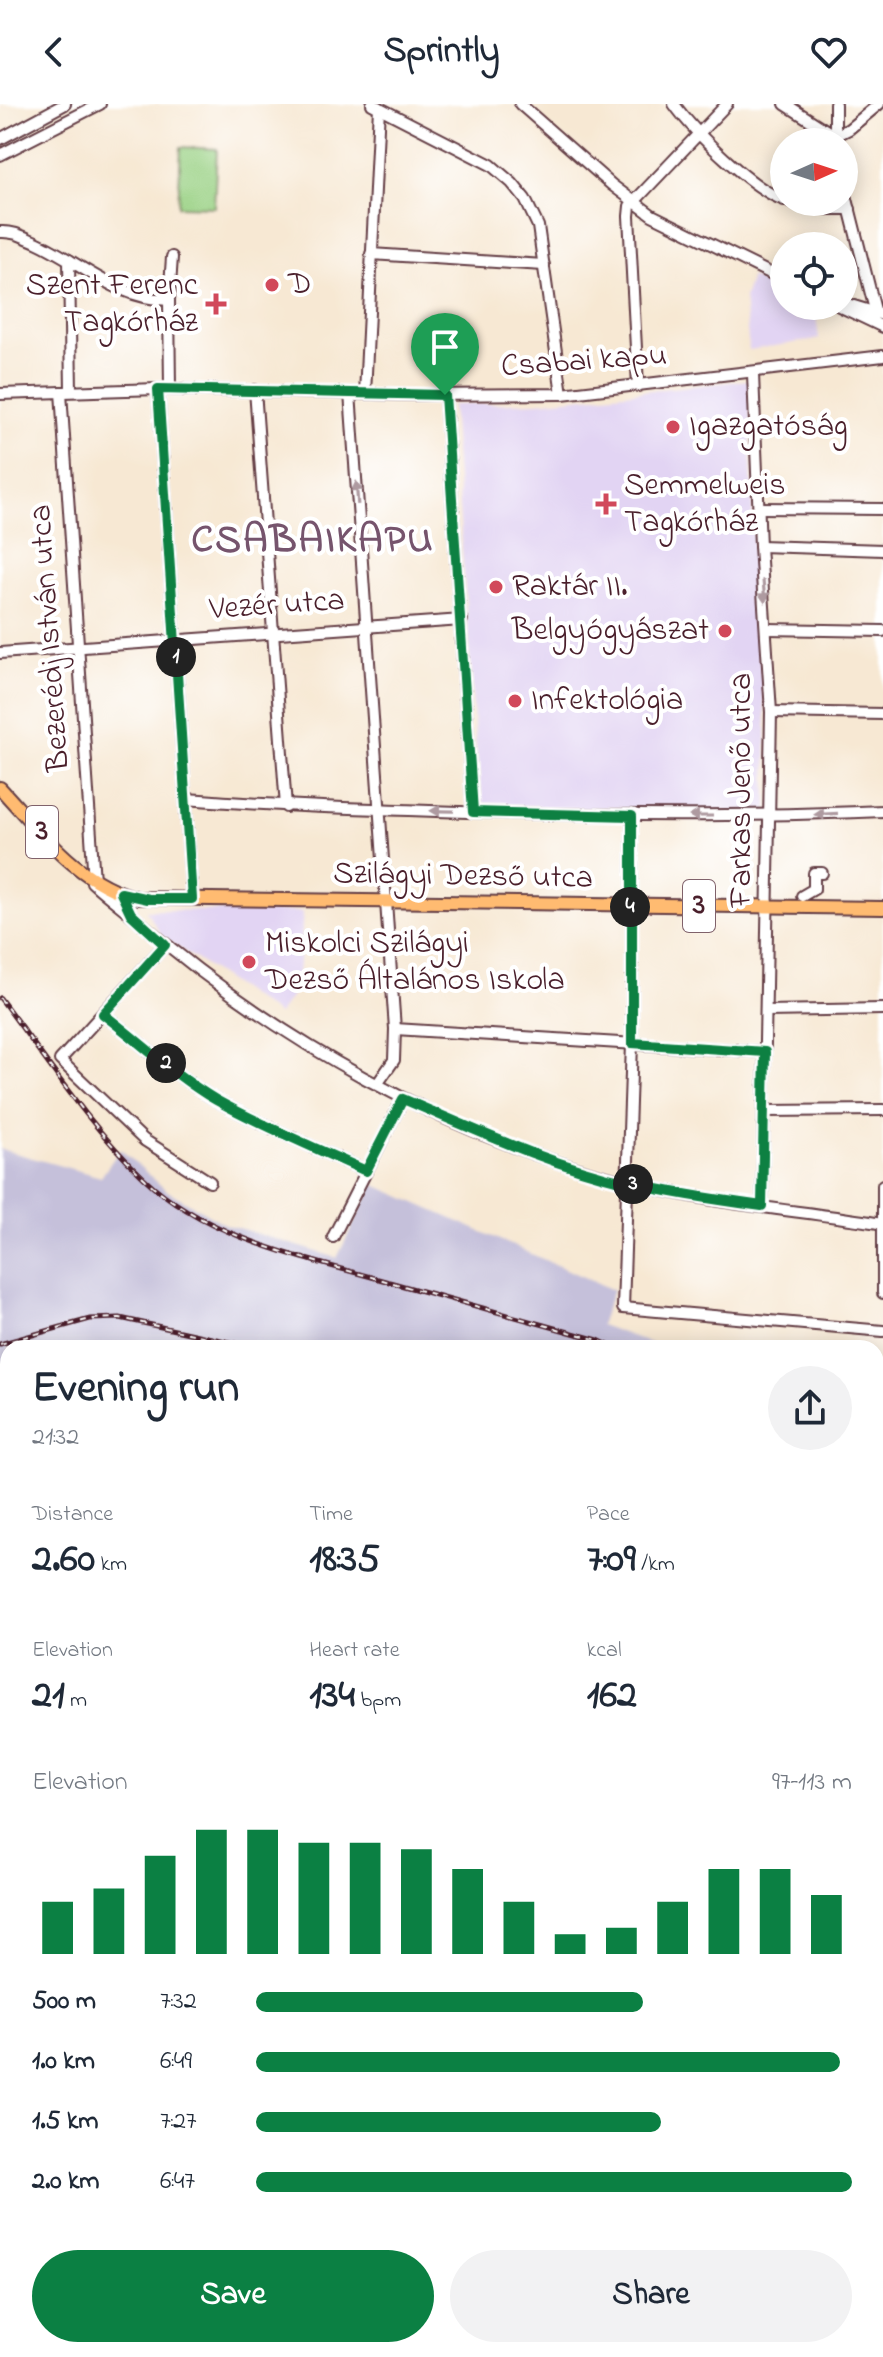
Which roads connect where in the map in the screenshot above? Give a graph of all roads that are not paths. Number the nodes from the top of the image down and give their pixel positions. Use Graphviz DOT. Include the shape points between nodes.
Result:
graph roads {
  1 [pos="65,104"];
  2 [pos="100,104"];
  3 [pos="520,104"];
  4 [pos="674,104"];
  5 [pos="727,104"];
  6 [pos="785,104"];
  7 [pos="835,104"];
  8 [pos="879,104"];
  9 [pos="375,105"];
  10 [pos="819,128"];
  11 [pos="835,128"];
  12 [pos="850,128"];
  13 [pos="700,133"];
  14 [pos="0,139"];
  15 [pos="0,155"];
  16 [pos="770,191"];
  17 [pos="633,203"];
  18 [pos="852,216"];
  19 [pos="0,232"];
  20 [pos="371,254"];
  21 [pos="172,257"];
  22 [pos="69,260"];
  23 [pos="544,265"];
  24 [pos="770,273"];
  25 [pos="169,300"];
  26 [pos="877,315"];
  27 [pos="883,327"];
  28 [pos="883,356"];
  29 [pos="753,374"];
  30 [pos="638,386"];
  31 [pos="164,389"];
  32 [pos="255,390"];
  33 [pos="66,392"];
  34 [pos="350,393"];
  35 [pos="0,394"];
  36 [pos="365,394"];
  37 [pos="562,394"];
  38 [pos="445,395"];
  39 [pos="759,508"];
  40 [pos="883,509"];
  41 [pos="760,546"];
  42 [pos="883,550"];
  43 [pos="462,620"];
  44 [pos="367,626"];
  45 [pos="767,629"];
  46 [pos="883,631"];
  47 [pos="274,634"];
  48 [pos="175,639"];
  49 [pos="78,646"];
  50 [pos="0,653"];
  51 [pos="771,712"];
  52 [pos="883,714"];
  53 [pos="0,788"];
  54 [pos="186,799"];
  55 [pos="286,807"];
  56 [pos="379,810"];
  57 [pos="883,811"];
  58 [pos="473,812"];
  59 [pos="632,816"];
  60 [pos="770,816"];
  61 [pos="822,873"];
  62 [pos="90,878"];
  63 [pos="809,892"];
  64 [pos="121,893"];
  65 [pos="192,899"];
  66 [pos="385,902"];
  67 [pos="630,905"];
  68 [pos="768,907"];
  69 [pos="883,908"];
  70 [pos="131,914"];
  71 [pos="165,945"];
  72 [pos="883,1009"];
  73 [pos="766,1011"];
  74 [pos="103,1014"];
  75 [pos="395,1029"];
  76 [pos="632,1043"];
  77 [pos="765,1052"];
  78 [pos="378,1083"];
  79 [pos="403,1099"];
  80 [pos="883,1110"];
  81 [pos="764,1111"];
  82 [pos="366,1171"];
  83 [pos="210,1182"];
  84 [pos="628,1183"];
  85 [pos="883,1185"];
  86 [pos="762,1206"];
  87 [pos="882,1224"];
  88 [pos="333,1237"];
  89 [pos="883,1293"];
  90 [pos="883,1331"];
  1 -- 14 [label="street"];
  2 -- 15 [label="street"];
  3 -- 17 [label="street"];
  4 -- 13 [label="street"];
  5 -- 13 [label="street"];
  6 -- 10 [label="street"];
  7 -- 11 [label="street"];
  8 -- 12 [label="street"];
  9 -- 20 [label="street"];
  9 -- 23 [label="street" via="491,165 512,183 533,213"];
  13 -- 16 [label="street"];
  13 -- 17 [label="street"];
  17 -- 24 [label="street"];
  17 -- 30 [label="street" via="629,216"];
  18 -- 26 [label="street"];
  19 -- 22 [label="street" via="12,231"];
  20 -- 23 [label="street"];
  20 -- 36 [label="street"];
  21 -- 25 [label="street"];
  22 -- 25 [label="street" via="131,295"];
  22 -- 33 [label="street, Bezerédj István utca"];
  23 -- 37 [label="street"];
  25 -- 31 [label="street"];
  26 -- 27 [label="street"];
  28 -- 29 [label="street, Csabai kapu"];
  29 -- 30 [label="street, Csabai kapu"];
  29 -- 39 [label="street, Farkas Jenő utca"];
  30 -- 37 [label="street, Csabai kapu"];
  31 -- 32 [label="street, Csabai kapu"];
  31 -- 33 [label="street, Csabai kapu"];
  31 -- 48 [label="street"];
  32 -- 34 [label="street, Csabai kapu"];
  32 -- 47 [label="street"];
  33 -- 35 [label="street, Csabai kapu"];
  33 -- 49 [label="street, Bezerédj István utca"];
  34 -- 36 [label="street, Csabai kapu"];
  44 -- 34 [label="street, one-way"];
  36 -- 38 [label="street, Csabai kapu"];
  37 -- 38 [label="street, Csabai kapu"];
  38 -- 43 [label="street"];
  39 -- 40 [label="street"];
  39 -- 41 [label="street, Farkas Jenő utca"];
  41 -- 42 [label="street"];
  41 -- 45 [label="street, Farkas Jenő utca, one-way"];
  43 -- 44 [label="street, Vezér utca"];
  43 -- 58 [label="street"];
  44 -- 47 [label="street, Vezér utca"];
  44 -- 56 [label="street"];
  45 -- 46 [label="street"];
  45 -- 51 [label="street, Farkas Jenő utca"];
  47 -- 48 [label="street, Vezér utca"];
  47 -- 55 [label="street"];
  48 -- 49 [label="street, Vezér utca"];
  48 -- 54 [label="street"];
  49 -- 50 [label="street, Vezér utca"];
  49 -- 62 [label="street, Bezerédj István utca"];
  51 -- 52 [label="street"];
  51 -- 60 [label="street, Farkas Jenő utca"];
  53 -- 62 [label="main road, 3"];
  54 -- 55 [label="street"];
  54 -- 65 [label="street"];
  55 -- 56 [label="street"];
  58 -- 56 [label="street, one-way"];
  56 -- 66 [label="street"];
  57 -- 60 [label="street, one-way"];
  58 -- 59 [label="street"];
  60 -- 59 [label="street, one-way"];
  59 -- 67 [label="street"];
  60 -- 68 [label="street, Farkas Jenő utca"];
  61 -- 63 [label="street" via="814,873 814,889"];
  62 -- 64 [label="main road, Szilágyi Dezső utca / 3"];
  62 -- 70 [label="street"];
  64 -- 65 [label="main road, Szilágyi Dezső utca / 3"];
  64 -- 70 [label="street"];
  65 -- 66 [label="main road, Szilágyi Dezső utca / 3"];
  66 -- 67 [label="main road, Szilágyi Dezső utca / 3"];
  66 -- 75 [label="street"];
  67 -- 68 [label="main road, Szilágyi Dezső utca / 3"];
  67 -- 76 [label="street"];
  68 -- 69 [label="main road, Szilágyi Dezső utca / 3"];
  68 -- 73 [label="street, Farkas Jenő utca"];
  70 -- 71 [label="street"];
  71 -- 74 [label="street"];
  71 -- 78 [label="street" via="237,999"];
  72 -- 73 [label="street"];
  73 -- 77 [label="street, Farkas Jenő utca"];
  74 -- 82 [label="street" via="215,1099"];
  74 -- 83 [label="street" via="60,1060 144,1140"];
  75 -- 76 [label="street"];
  75 -- 78 [label="street" via="394,1060"];
  76 -- 77 [label="street"];
  76 -- 84 [label="street"];
  77 -- 81 [label="street, Farkas Jenő utca"];
  78 -- 79 [label="street"];
  79 -- 82 [label="street"];
  79 -- 84 [label="street" via="525,1149"];
  80 -- 81 [label="street"];
  81 -- 86 [label="street, Farkas Jenő utca"];
  82 -- 88 [label="street"];
  84 -- 86 [label="street"];
  84 -- 90 [label="street" via="623,1308"];
  85 -- 87 [label="street"];
  86 -- 87 [label="street"];
  87 -- 89 [label="street"];
}
